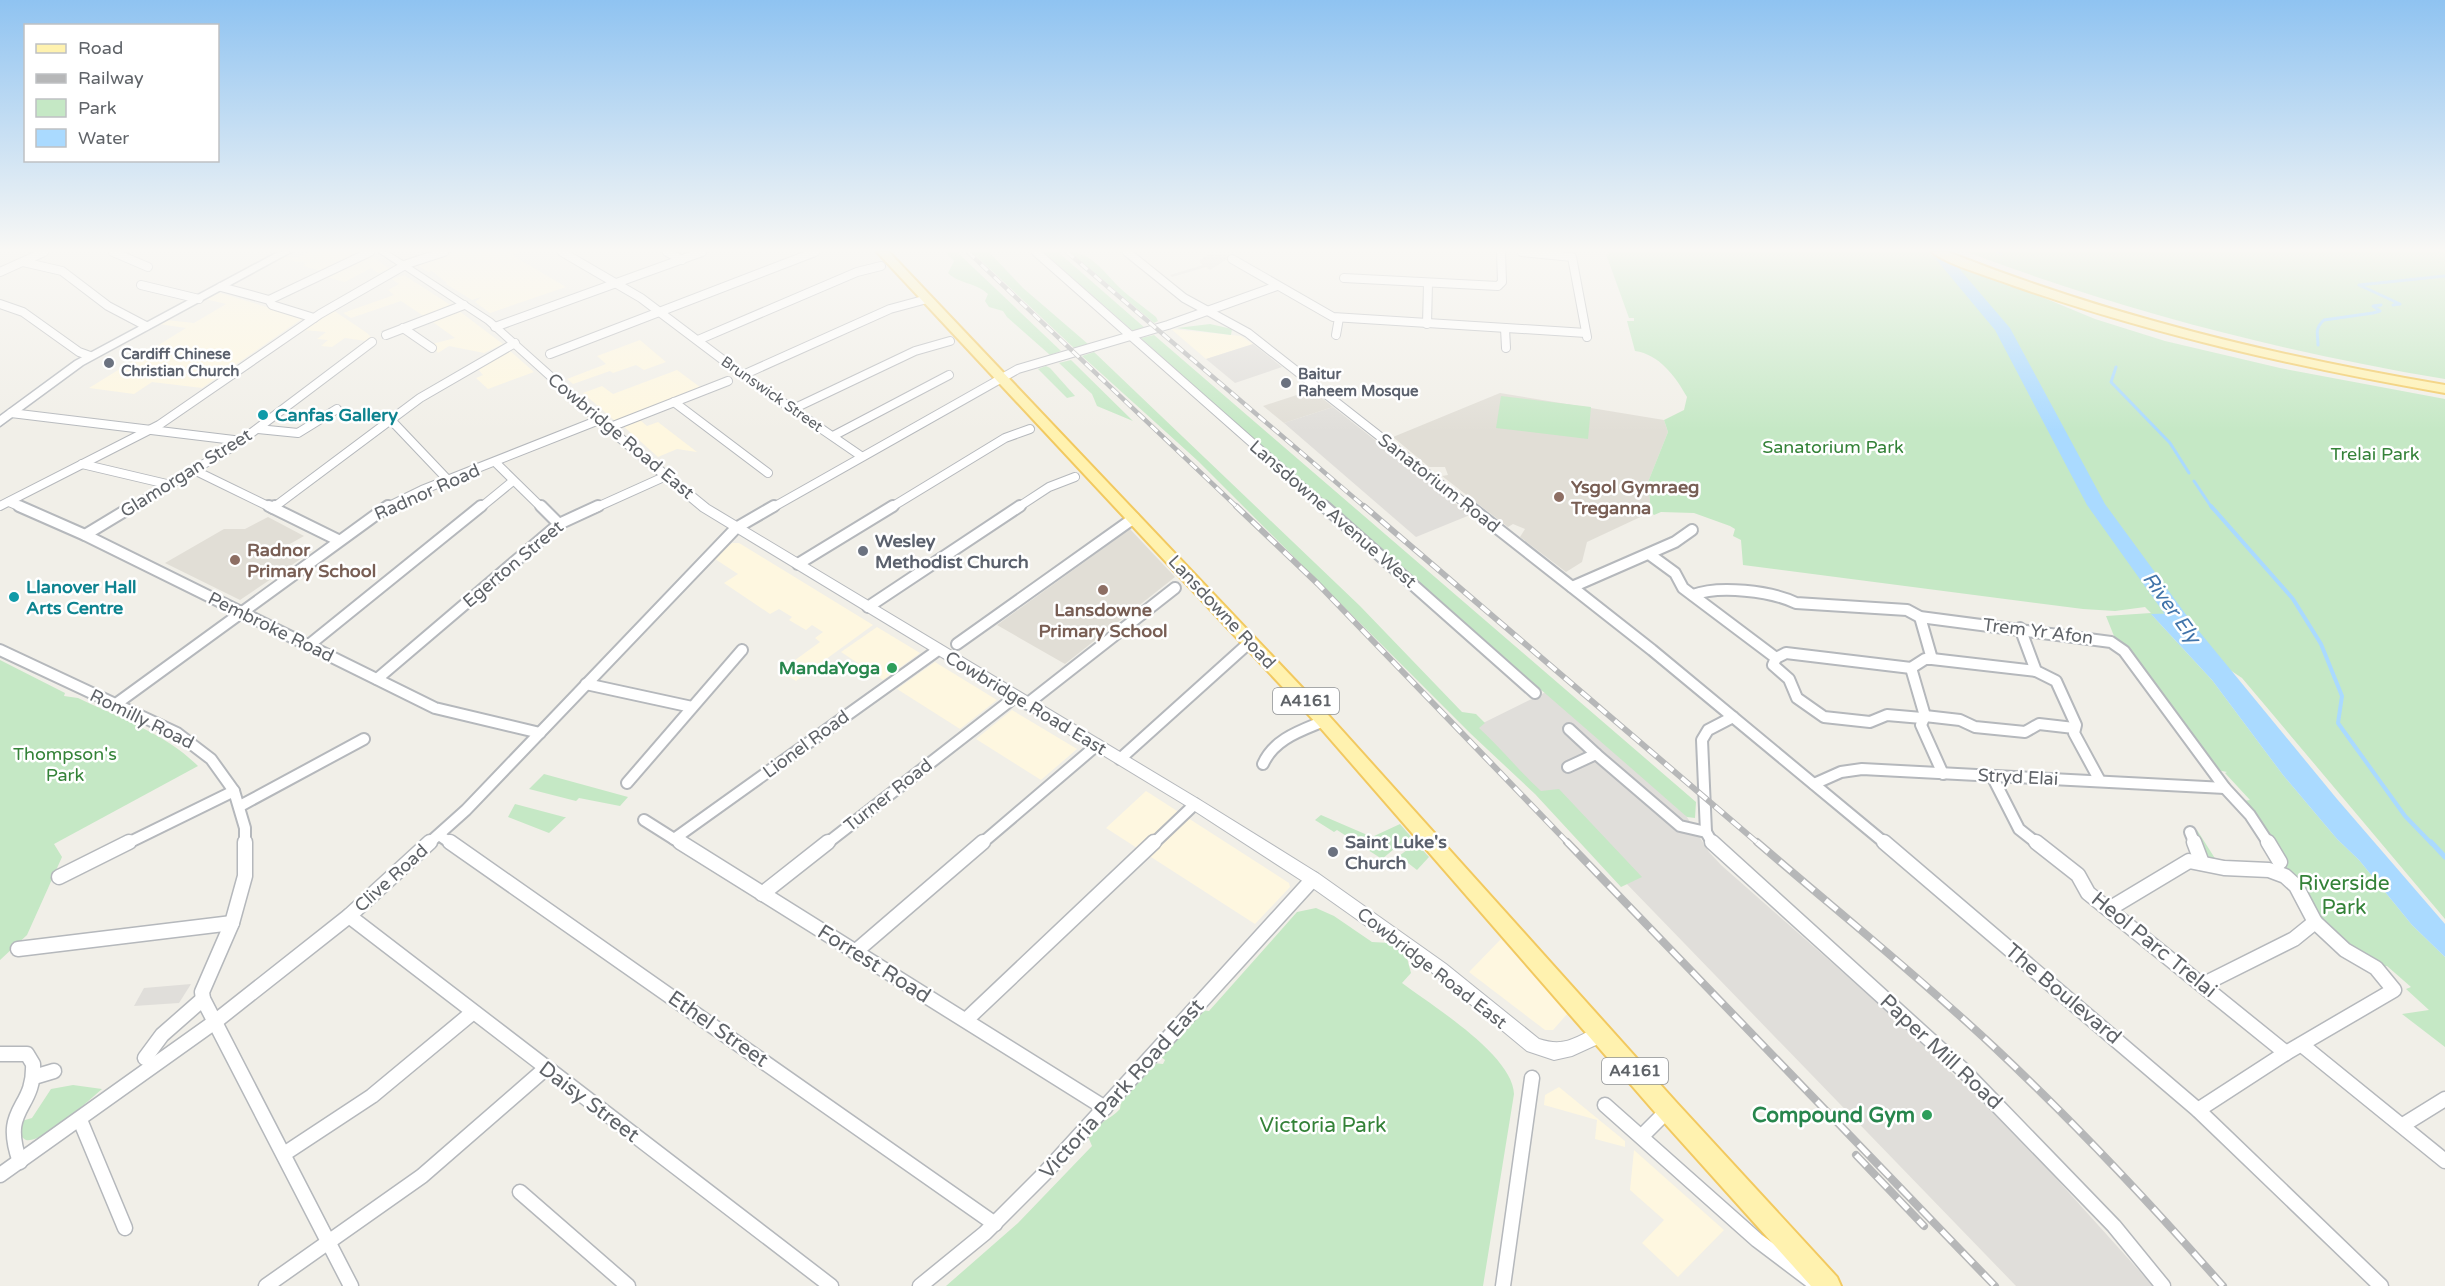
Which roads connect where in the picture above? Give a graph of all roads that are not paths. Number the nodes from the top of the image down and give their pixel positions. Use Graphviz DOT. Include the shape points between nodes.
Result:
graph roads {
  1 [pos="23,312"];
  2 [pos="119,312"];
  3 [pos="173,312"];
  4 [pos="295,312"];
  5 [pos="324,312"];
  6 [pos="445,312"];
  7 [pos="474,312"];
  8 [pos="538,312"];
  9 [pos="659,312"];
  10 [pos="667,312"];
  11 [pos="763,312"];
  12 [pos="883,312"];
  13 [pos="939,312"];
  14 [pos="1103,312"];
  15 [pos="1206,312"];
  16 [pos="1211,312"];
  17 [pos="1321,312"];
  18 [pos="1427,312"];
  19 [pos="1582,312"];
  20 [pos="2116,312"];
  21 [pos="2137,312"];
  22 [pos="662,314"];
  23 [pos="314,318"];
  24 [pos="1339,318"];
  25 [pos="1427,324"];
  26 [pos="146,326"];
  27 [pos="495,327"];
  28 [pos="403,328"];
  29 [pos="1505,328"];
  30 [pos="1336,334"];
  31 [pos="386,335"];
  32 [pos="1130,336"];
  33 [pos="698,340"];
  34 [pos="950,341"];
  35 [pos="372,342"];
  36 [pos="515,343"];
  37 [pos="432,348"];
  38 [pos="1506,348"];
  39 [pos="550,354"];
  40 [pos="90,356"];
  41 [pos="742,375"];
  42 [pos="949,375"];
  43 [pos="1001,377"];
  44 [pos="728,381"];
  45 [pos="2445,382"];
  46 [pos="2445,389"];
  47 [pos="674,402"];
  48 [pos="337,409"];
  49 [pos="794,409"];
  50 [pos="11,413"];
  51 [pos="390,419"];
  52 [pos="0,422"];
  53 [pos="1229,422"];
  54 [pos="604,424"];
  55 [pos="1218,426"];
  56 [pos="258,429"];
  57 [pos="1030,429"];
  58 [pos="150,430"];
  59 [pos="298,434"];
  60 [pos="309,435"];
  61 [pos="833,436"];
  62 [pos="242,441"];
  63 [pos="861,456"];
  64 [pos="495,462"];
  65 [pos="82,464"];
  66 [pos="196,471"];
  67 [pos="768,473"];
  68 [pos="666,476"];
  69 [pos="1075,477"];
  70 [pos="448,480"];
  71 [pos="513,481"];
  72 [pos="171,485"];
  73 [pos="5,504"];
  74 [pos="273,508"];
  75 [pos="1134,518"];
  76 [pos="559,524"];
  77 [pos="736,528"];
  78 [pos="1692,530"];
  79 [pos="1355,534"];
  80 [pos="85,535"];
  81 [pos="1343,538"];
  82 [pos="338,540"];
  83 [pos="1649,554"];
  84 [pos="798,564"];
  85 [pos="1572,587"];
  86 [pos="1175,588"];
  87 [pos="1693,595"];
  88 [pos="868,607"];
  89 [pos="241,611"];
  90 [pos="1920,618"];
  91 [pos="2020,628"];
  92 [pos="1251,642"];
  93 [pos="957,644"];
  94 [pos="309,645"];
  95 [pos="0,650"];
  96 [pos="742,650"];
  97 [pos="938,650"];
  98 [pos="1776,658"];
  99 [pos="1932,659"];
  100 [pos="1911,668"];
  101 [pos="2036,670"];
  102 [pos="377,679"];
  103 [pos="586,684"];
  104 [pos="1535,693"];
  105 [pos="1021,700"];
  106 [pos="116,704"];
  107 [pos="692,707"];
  108 [pos="1733,717"];
  109 [pos="1924,717"];
  110 [pos="1324,721"];
  111 [pos="2074,728"];
  112 [pos="1569,729"];
  113 [pos="540,733"];
  114 [pos="364,739"];
  115 [pos="1097,745"];
  116 [pos="1596,754"];
  117 [pos="1120,759"];
  118 [pos="1263,764"];
  119 [pos="1568,767"];
  120 [pos="1943,774"];
  121 [pos="1992,776"];
  122 [pos="2100,782"];
  123 [pos="627,783"];
  124 [pos="1814,784"];
  125 [pos="2225,788"];
  126 [pos="234,791"];
  127 [pos="1195,804"];
  128 [pos="240,806"];
  129 [pos="644,820"];
  130 [pos="1706,832"];
  131 [pos="2190,832"];
  132 [pos="439,835"];
  133 [pos="674,839"];
  134 [pos="2202,862"];
  135 [pos="2280,862"];
  136 [pos="59,877"];
  137 [pos="1313,879"];
  138 [pos="762,894"];
  139 [pos="2109,909"];
  140 [pos="349,916"];
  141 [pos="2315,922"];
  142 [pos="232,923"];
  143 [pos="18,949"];
  144 [pos="855,952"];
  145 [pos="2204,984"];
  146 [pos="203,999"];
  147 [pos="472,1013"];
  148 [pos="966,1020"];
  149 [pos="216,1021"];
  150 [pos="1601,1034"];
  151 [pos="2302,1045"];
  152 [pos="2286,1053"];
  153 [pos="0,1054"];
  154 [pos="145,1058"];
  155 [pos="545,1069"];
  156 [pos="54,1071"];
  157 [pos="34,1077"];
  158 [pos="1532,1078"];
  159 [pos="2445,1099"];
  160 [pos="1605,1105"];
  161 [pos="1104,1108"];
  162 [pos="1668,1110"];
  163 [pos="2198,1110"];
  164 [pos="80,1120"];
  165 [pos="2403,1125"];
  166 [pos="1642,1136"];
  167 [pos="284,1154"];
  168 [pos="2445,1161"];
  169 [pos="20,1162"];
  170 [pos="0,1175"];
  171 [pos="520,1192"];
  172 [pos="995,1224"];
  173 [pos="125,1228"];
  174 [pos="329,1243"];
  175 [pos="266,1286"];
  176 [pos="351,1286"];
  177 [pos="628,1286"];
  178 [pos="831,1286"];
  179 [pos="920,1286"];
  180 [pos="1503,1286"];
  181 [pos="1818,1286"];
  182 [pos="1828,1286"];
  183 [pos="2163,1286"];
  184 [pos="2381,1286"];
  1 -- 40 [label="street"];
  2 -- 26 [label="street"];
  3 -- 26 [label="main road"];
  4 -- 23 [label="street"];
  5 -- 23 [label="street"];
  6 -- 28 [label="street"];
  7 -- 27 [label="street, Cowbridge Road East"];
  8 -- 27 [label="street"];
  9 -- 22 [label="street, Brunswick Street"];
  10 -- 22 [label="street"];
  11 -- 33 [label="street"];
  12 -- 41 [label="street"];
  13 -- 43 [label="main road, Lansdowne Road / A4161"];
  14 -- 32 [label="street, Lansdowne Avenue West"];
  15 -- 32 [label="street"];
  16 -- 85 [label="street, Sanatorium Road" via="1248,333"];
  17 -- 24 [label="street"];
  18 -- 25 [label="street"];
  19 -- 29 [label="street" via="1587,336"];
  20 -- 46 [label="main road" via="2212,341"];
  21 -- 45 [label="main road" via="2305,355"];
  22 -- 33 [label="street, Brunswick Street"];
  22 -- 39 [label="street"];
  23 -- 58 [label="street"];
  24 -- 25 [label="street"];
  24 -- 30 [label="street"];
  25 -- 29 [label="street"];
  26 -- 40 [label="main road"];
  27 -- 36 [label="street, Cowbridge Road East"];
  28 -- 31 [label="street"];
  28 -- 37 [label="street"];
  29 -- 38 [label="street"];
  32 -- 43 [label="street"];
  32 -- 53 [label="street, Lansdowne Avenue West"];
  33 -- 41 [label="street, Brunswick Street"];
  34 -- 49 [label="street" via="915,351"];
  35 -- 56 [label="street, Glamorgan Street"];
  36 -- 51 [label="street" via="462,370"];
  36 -- 54 [label="street, Cowbridge Road East"];
  40 -- 50 [label="main road"];
  41 -- 49 [label="street, Brunswick Street"];
  42 -- 61 [label="street, Brunswick Street"];
  43 -- 63 [label="street, Clive Road" via="997,383"];
  43 -- 75 [label="main road, Lansdowne Road / A4161"];
  44 -- 47 [label="street, Radnor Road"];
  47 -- 54 [label="street, Radnor Road"];
  47 -- 67 [label="street"];
  48 -- 59 [label="street"];
  49 -- 61 [label="street, Brunswick Street"];
  50 -- 52 [label="main road"];
  50 -- 58 [label="street"];
  51 -- 70 [label="street"];
  51 -- 74 [label="street"];
  53 -- 55 [label="street"];
  53 -- 79 [label="street, Lansdowne Avenue West"];
  54 -- 64 [label="street, Radnor Road"];
  54 -- 68 [label="street, Cowbridge Road East"];
  56 -- 59 [label="street"];
  56 -- 62 [label="street, Glamorgan Street"];
  57 -- 84 [label="street" via="1005,438"];
  58 -- 62 [label="street"];
  58 -- 65 [label="street"];
  59 -- 60 [label="street"];
  61 -- 63 [label="street, Brunswick Street"];
  62 -- 66 [label="street, Glamorgan Street"];
  63 -- 77 [label="street, Clive Road"];
  64 -- 70 [label="street, Radnor Road"];
  64 -- 71 [label="street"];
  65 -- 72 [label="street"];
  65 -- 73 [label="street"];
  66 -- 72 [label="street, Glamorgan Street"];
  66 -- 74 [label="street"];
  68 -- 76 [label="street, Egerton Street"];
  68 -- 77 [label="street, Cowbridge Road East"];
  69 -- 88 [label="street" via="1049,487"];
  70 -- 82 [label="street, Radnor Road" via="383,509"];
  71 -- 76 [label="street"];
  71 -- 94 [label="street"];
  72 -- 80 [label="street, Glamorgan Street"];
  73 -- 80 [label="street, Pembroke Road"];
  74 -- 82 [label="street"];
  75 -- 92 [label="main road, Lansdowne Road / A4161"];
  75 -- 93 [label="street"];
  76 -- 102 [label="street, Egerton Street"];
  77 -- 84 [label="street, Cowbridge Road East"];
  77 -- 103 [label="street, Clive Road"];
  78 -- 83 [label="street"];
  79 -- 81 [label="street"];
  79 -- 104 [label="street, Lansdowne Avenue West" via="1500,669"];
  80 -- 89 [label="street, Pembroke Road"];
  82 -- 89 [label="street, Radnor Road"];
  83 -- 85 [label="street"];
  83 -- 87 [label="street" via="1675,573 1683,588"];
  84 -- 88 [label="street, Cowbridge Road East"];
  85 -- 108 [label="street, Sanatorium Road"];
  86 -- 105 [label="street, Turner Road"];
  87 -- 90 [label="street, Trem Yr Afon" via="1709,589 1767,594 1796,603 1907,610"];
  87 -- 98 [label="street"];
  88 -- 97 [label="street, Cowbridge Road East"];
  89 -- 94 [label="street, Pembroke Road"];
  89 -- 106 [label="street, Radnor Road"];
  90 -- 91 [label="street, Trem Yr Afon"];
  90 -- 99 [label="street"];
  91 -- 101 [label="street"];
  91 -- 125 [label="street, Trem Yr Afon" via="2100,638 2116,644"];
  92 -- 110 [label="main road, Lansdowne Road / A4161"];
  92 -- 117 [label="street"];
  94 -- 102 [label="street, Pembroke Road"];
  95 -- 106 [label="street, Romilly Road"];
  96 -- 107 [label="street"];
  97 -- 105 [label="street, Cowbridge Road East"];
  97 -- 133 [label="street, Lionel Road"];
  98 -- 100 [label="street" via="1786,653"];
  98 -- 109 [label="street" via="1773,665 1789,679 1797,698 1824,717 1870,722 1887,715"];
  99 -- 100 [label="street"];
  99 -- 101 [label="street"];
  100 -- 109 [label="street"];
  101 -- 111 [label="street" via="2056,681 2076,724"];
  102 -- 113 [label="street, Pembroke Road" via="444,711"];
  103 -- 107 [label="street"];
  103 -- 113 [label="street, Clive Road"];
  105 -- 115 [label="street, Cowbridge Road East"];
  105 -- 138 [label="street, Turner Road"];
  106 -- 126 [label="street, Romilly Road" via="200,747"];
  107 -- 123 [label="street"];
  108 -- 124 [label="street, The Boulevard"];
  108 -- 130 [label="street" via="1708,730 1702,740"];
  109 -- 111 [label="street" via="2025,732 2039,724"];
  109 -- 120 [label="street" via="1921,724"];
  110 -- 118 [label="street" via="1285,739"];
  110 -- 150 [label="main road, Lansdowne Road / A4161"];
  111 -- 122 [label="street"];
  112 -- 116 [label="street"];
  113 -- 132 [label="street, Clive Road"];
  114 -- 128 [label="street"];
  115 -- 117 [label="street, Cowbridge Road East"];
  115 -- 144 [label="street"];
  116 -- 119 [label="street"];
  116 -- 130 [label="street" via="1680,826"];
  117 -- 127 [label="street, Cowbridge Road East"];
  120 -- 121 [label="street, Stryd Elai"];
  120 -- 124 [label="street, Stryd Elai" via="1853,770"];
  121 -- 122 [label="street, Stryd Elai"];
  121 -- 139 [label="street, Heol Parc Trelai" via="2016,825 2078,875 2088,893"];
  122 -- 125 [label="street, Stryd Elai"];
  124 -- 163 [label="street, The Boulevard"];
  125 -- 135 [label="street, Trem Yr Afon" via="2250,815"];
  126 -- 128 [label="street, Romilly Road"];
  126 -- 136 [label="street"];
  127 -- 137 [label="street, Cowbridge Road East"];
  127 -- 148 [label="street"];
  128 -- 142 [label="street, Romilly Road" via="246,843 245,876"];
  129 -- 133 [label="street, Forrest Road"];
  130 -- 183 [label="street, Paper Mill Road" via="1722,855 2016,1122 2114,1226"];
  131 -- 134 [label="street"];
  132 -- 140 [label="street, Clive Road"];
  132 -- 172 [label="street, Ethel Street"];
  133 -- 138 [label="street, Forrest Road"];
  134 -- 139 [label="street" via="2189,861"];
  134 -- 141 [label="street" via="2224,868 2269,870 2285,876 2296,886"];
  137 -- 150 [label="street, Cowbridge Road East" via="1440,969 1533,1045 1557,1052"];
  137 -- 161 [label="street, Victoria Park Road East"];
  138 -- 144 [label="street, Forrest Road"];
  139 -- 145 [label="street, Heol Parc Trelai"];
  140 -- 147 [label="street, Daisy Street"];
  140 -- 149 [label="street, Clive Road"];
  141 -- 145 [label="street" via="2294,939"];
  141 -- 151 [label="street" via="2345,950 2376,968 2394,990"];
  142 -- 143 [label="street"];
  142 -- 146 [label="street, Romilly Road" via="202,992"];
  144 -- 148 [label="street, Forrest Road"];
  145 -- 152 [label="street, Heol Parc Trelai"];
  146 -- 149 [label="street"];
  146 -- 154 [label="street" via="162,1035"];
  147 -- 155 [label="street, Daisy Street"];
  147 -- 167 [label="street" via="372,1096"];
  148 -- 161 [label="street, Forrest Road"];
  149 -- 164 [label="street, Clive Road"];
  149 -- 167 [label="street"];
  150 -- 162 [label="main road, A4161"];
  151 -- 152 [label="street"];
  151 -- 165 [label="street"];
  152 -- 163 [label="street"];
  153 -- 157 [label="street" via="27,1054 35,1065"];
  155 -- 174 [label="street" via="422,1176"];
  155 -- 178 [label="street, Daisy Street"];
  156 -- 157 [label="street"];
  157 -- 169 [label="street" via="3,1123 6,1145"];
  158 -- 180 [label="street"];
  159 -- 165 [label="street"];
  160 -- 166 [label="street"];
  161 -- 172 [label="street, Victoria Park Road East" via="1041,1180"];
  162 -- 166 [label="street"];
  162 -- 182 [label="main road"];
  163 -- 184 [label="street, The Boulevard"];
  164 -- 169 [label="street, Clive Road"];
  164 -- 173 [label="street"];
  165 -- 168 [label="street"];
  166 -- 181 [label="street" via="1757,1240"];
  167 -- 174 [label="street"];
  169 -- 170 [label="street, Clive Road"];
  171 -- 177 [label="street"];
  172 -- 179 [label="street, Victoria Park Road East"];
  174 -- 175 [label="street"];
  174 -- 176 [label="street"];
}
